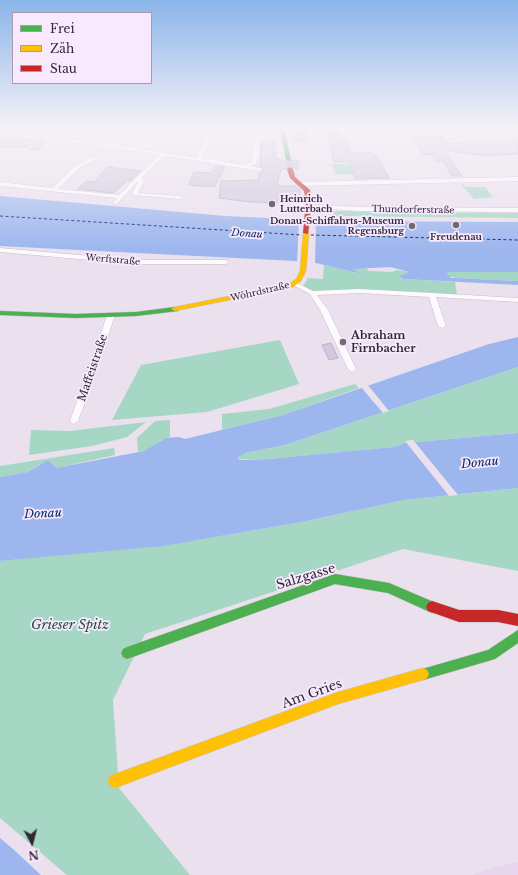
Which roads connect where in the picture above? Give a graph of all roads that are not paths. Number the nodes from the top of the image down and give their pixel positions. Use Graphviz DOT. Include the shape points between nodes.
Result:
graph roads {
  1 [pos="76,168"];
  2 [pos="150,168"];
  3 [pos="255,168"];
  4 [pos="290,168"];
  5 [pos="260,169"];
  6 [pos="140,178"];
  7 [pos="518,179"];
  8 [pos="0,184"];
  9 [pos="301,184"];
  10 [pos="54,190"];
  11 [pos="122,195"];
  12 [pos="178,198"];
  13 [pos="116,203"];
  14 [pos="304,207"];
  15 [pos="518,210"];
  16 [pos="0,250"];
  17 [pos="226,262"];
  18 [pos="295,284"];
  19 [pos="312,294"];
  20 [pos="432,295"];
  21 [pos="518,300"];
  22 [pos="0,312"];
  23 [pos="111,315"];
  24 [pos="442,326"];
  25 [pos="352,369"];
  26 [pos="74,421"];
  27 [pos="518,620"];
  28 [pos="518,636"];
  29 [pos="127,653"];
  30 [pos="115,781"];
  1 -- 10 [label="street"];
  2 -- 6 [label="street"];
  3 -- 5 [label="street"];
  4 -- 9 [label="street"];
  6 -- 11 [label="street"];
  6 -- 12 [label="street" via="141,182 135,194"];
  7 -- 9 [label="street"];
  8 -- 10 [label="street"];
  9 -- 14 [label="street" via="308,193"];
  10 -- 11 [label="street"];
  11 -- 13 [label="street"];
  14 -- 15 [label="street, Thundorferstraße"];
  14 -- 18 [label="street" via="307,217 304,265"];
  16 -- 17 [label="street, Werftstraße" via="135,262"];
  18 -- 19 [label="street, Wöhrdstraße"];
  18 -- 23 [label="street, Wöhrdstraße" via="286,288 167,311"];
  19 -- 20 [label="street" via="360,290"];
  19 -- 25 [label="street" via="324,310"];
  20 -- 21 [label="street"];
  20 -- 24 [label="street"];
  22 -- 23 [label="street, Wöhrdstraße"];
  23 -- 26 [label="street, Maffeistraße"];
  27 -- 29 [label="street, Salzgasse" via="498,616 459,616 420,603 389,588 343,578"];
  28 -- 30 [label="street, Am Gries" via="491,655 338,698"];
}
